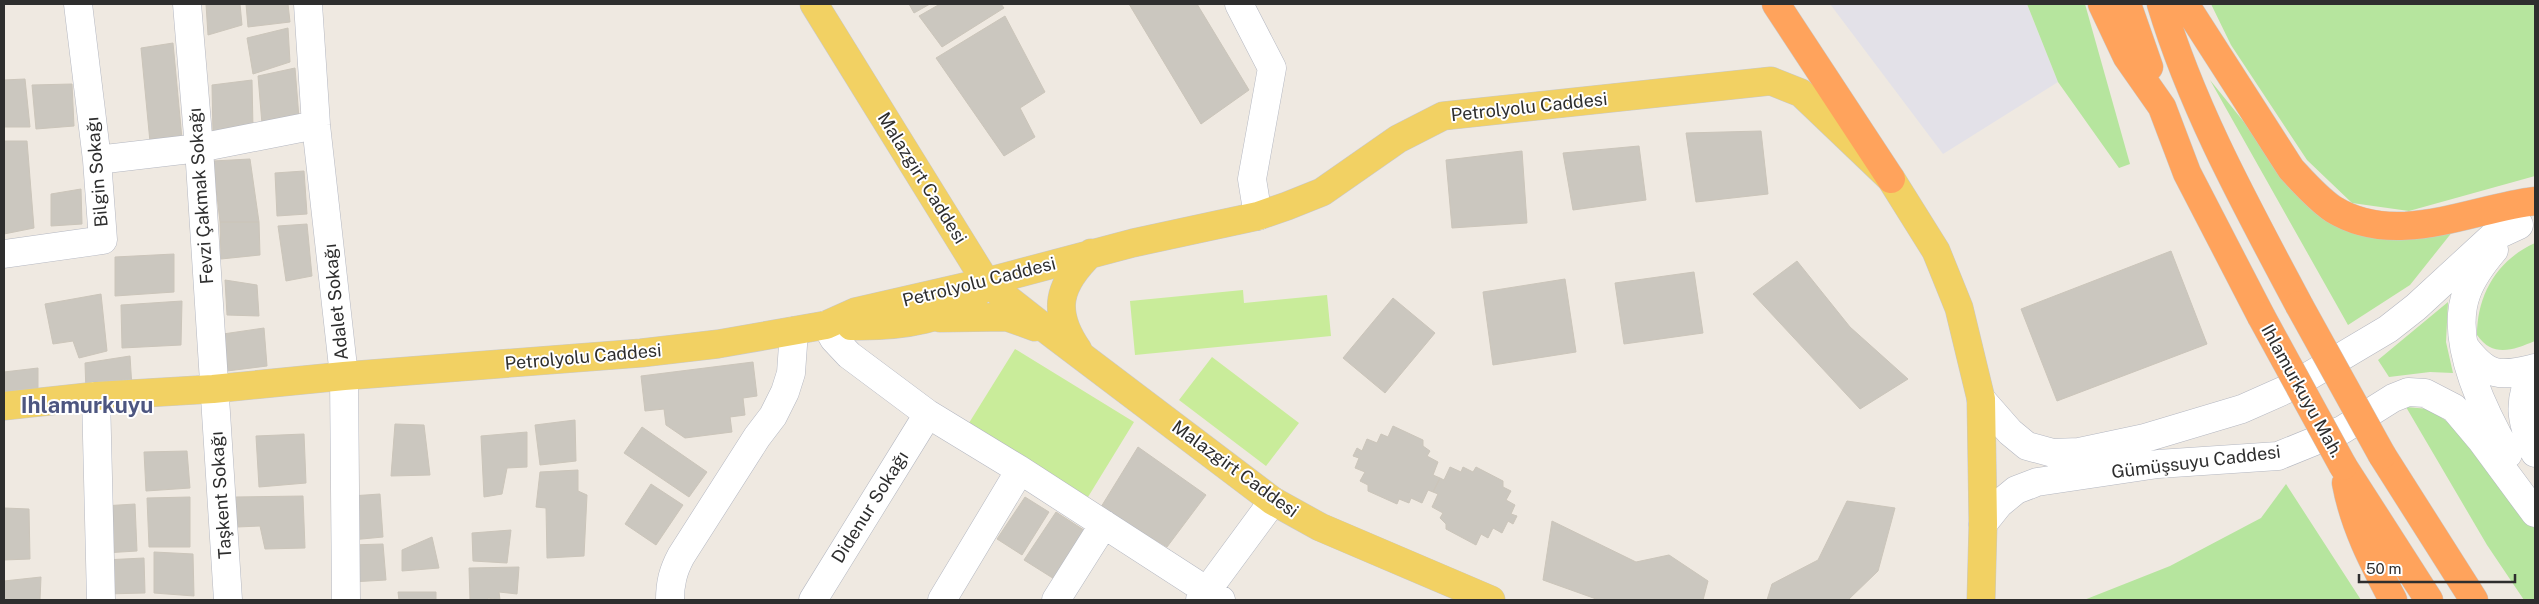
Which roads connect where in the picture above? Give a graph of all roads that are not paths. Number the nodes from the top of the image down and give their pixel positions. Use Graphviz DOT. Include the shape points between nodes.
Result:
graph roads {
  1 [pos="78,4"];
  2 [pos="187,4"];
  3 [pos="308,4"];
  4 [pos="814,4"];
  5 [pos="1240,4"];
  6 [pos="1776,4"];
  7 [pos="2102,4"];
  8 [pos="2127,4"];
  9 [pos="2161,4"];
  10 [pos="2185,4"];
  11 [pos="2162,107"];
  12 [pos="316,125"];
  13 [pos="199,148"];
  14 [pos="97,160"];
  15 [pos="1891,179"];
  16 [pos="2535,201"];
  17 [pos="1258,216"];
  18 [pos="2527,219"];
  19 [pos="963,244"];
  20 [pos="1090,253"];
  21 [pos="4,254"];
  22 [pos="986,282"];
  23 [pos="928,306"];
  24 [pos="826,325"];
  25 [pos="794,331"];
  26 [pos="1051,333"];
  27 [pos="2465,347"];
  28 [pos="1082,356"];
  29 [pos="2535,368"];
  30 [pos="344,376"];
  31 [pos="213,389"];
  32 [pos="96,396"];
  33 [pos="1981,399"];
  34 [pos="4,406"];
  35 [pos="928,414"];
  36 [pos="2535,453"];
  37 [pos="2343,466"];
  38 [pos="1020,470"];
  39 [pos="1273,501"];
  40 [pos="2535,506"];
  41 [pos="2535,513"];
  42 [pos="1104,524"];
  43 [pos="1983,524"];
  44 [pos="2456,574"];
  45 [pos="1209,597"];
  46 [pos="100,600"];
  47 [pos="228,600"];
  48 [pos="346,600"];
  49 [pos="670,600"];
  50 [pos="813,600"];
  51 [pos="942,600"];
  52 [pos="1056,600"];
  53 [pos="1491,600"];
  54 [pos="1981,600"];
  55 [pos="2394,600"];
  56 [pos="2429,600"];
  57 [pos="2474,600"];
  58 [pos="2489,600"];
  1 -- 14 [label="street, Bilgin Sokağı"];
  2 -- 13 [label="street, Fevzi Çakmak Sokağı"];
  3 -- 12 [label="street, Adalet Sokağı"];
  4 -- 19 [label="main road, Malazgirt Caddesi"];
  5 -- 17 [label="street" via="1272,68 1252,179"];
  6 -- 15 [label="highway"];
  7 -- 11 [label="highway" via="2127,57"];
  8 -- 11 [label="highway"];
  9 -- 44 [label="highway, bridge" via="2191,88 2221,157 2382,455"];
  10 -- 16 [label="highway" via="2291,169 2334,209 2361,220 2396,226 2436,223"];
  11 -- 37 [label="highway, Ihlamurkuyu Mah., bridge" via="2187,173"];
  12 -- 13 [label="street"];
  12 -- 30 [label="street, Adalet Sokağı"];
  13 -- 14 [label="street"];
  13 -- 31 [label="street, Fevzi Çakmak Sokağı"];
  14 -- 21 [label="street, Bilgin Sokağı" via="103,240"];
  15 -- 17 [label="main road, Petrolyolu Caddesi" via="1801,93 1771,81 1443,116 1398,139 1322,192"];
  15 -- 33 [label="main road, Petrolyolu Caddesi" via="1936,252 1959,308"];
  17 -- 20 [label="main road, Petrolyolu Caddesi"];
  18 -- 27 [label="street" via="2479,268 2466,293 2461,332"];
  18 -- 33 [label="street, Gümüşsuyu Caddesi" via="2491,238 2388,329 2287,389 2242,409 2145,438 2079,452 2053,453 2027,446"];
  19 -- 22 [label="main road, Malazgirt Caddesi"];
  19 -- 23 [label="main road"];
  20 -- 22 [label="main road, Petrolyolu Caddesi"];
  20 -- 28 [label="main road" via="1072,274 1060,304 1061,316"];
  22 -- 23 [label="main road, Petrolyolu Caddesi"];
  22 -- 26 [label="main road, Malazgirt Caddesi"];
  23 -- 24 [label="main road, Petrolyolu Caddesi" via="855,312"];
  23 -- 26 [label="main road, Malazgirt Caddesi" via="1007,317"];
  24 -- 25 [label="main road, Petrolyolu Caddesi"];
  24 -- 35 [label="street" via="849,355"];
  25 -- 30 [label="main road, Petrolyolu Caddesi" via="641,353"];
  25 -- 49 [label="street" via="794,359 785,392 773,416 673,571"];
  26 -- 28 [label="main road, Malazgirt Caddesi"];
  27 -- 29 [label="street" via="2482,368 2495,372"];
  27 -- 40 [label="street" via="2482,404"];
  28 -- 39 [label="main road, Malazgirt Caddesi"];
  29 -- 36 [label="street" via="2526,384 2522,415"];
  30 -- 31 [label="main road, Petrolyolu Caddesi"];
  30 -- 48 [label="street, Adalet Sokağı"];
  31 -- 32 [label="main road, Petrolyolu Caddesi"];
  31 -- 47 [label="street, Taşkent Sokağı"];
  32 -- 34 [label="main road, Petrolyolu Caddesi"];
  32 -- 46 [label="street"];
  33 -- 43 [label="main road, Petrolyolu Caddesi"];
  35 -- 38 [label="street"];
  35 -- 50 [label="street, Didenur Sokağı"];
  37 -- 55 [label="highway" via="2351,511 2366,549"];
  37 -- 56 [label="highway"];
  38 -- 42 [label="street"];
  38 -- 51 [label="street"];
  39 -- 45 [label="street"];
  39 -- 53 [label="main road, Malazgirt Caddesi" via="1320,527"];
  41 -- 43 [label="street, Gümüşsuyu Caddesi" via="2454,408 2425,393 2408,392 2342,430 2278,456 2158,464 2037,482 2016,490"];
  42 -- 45 [label="street"];
  42 -- 52 [label="street"];
  43 -- 54 [label="main road, Petrolyolu Caddesi"];
  44 -- 57 [label="highway"];
  44 -- 58 [label="highway"];
}
